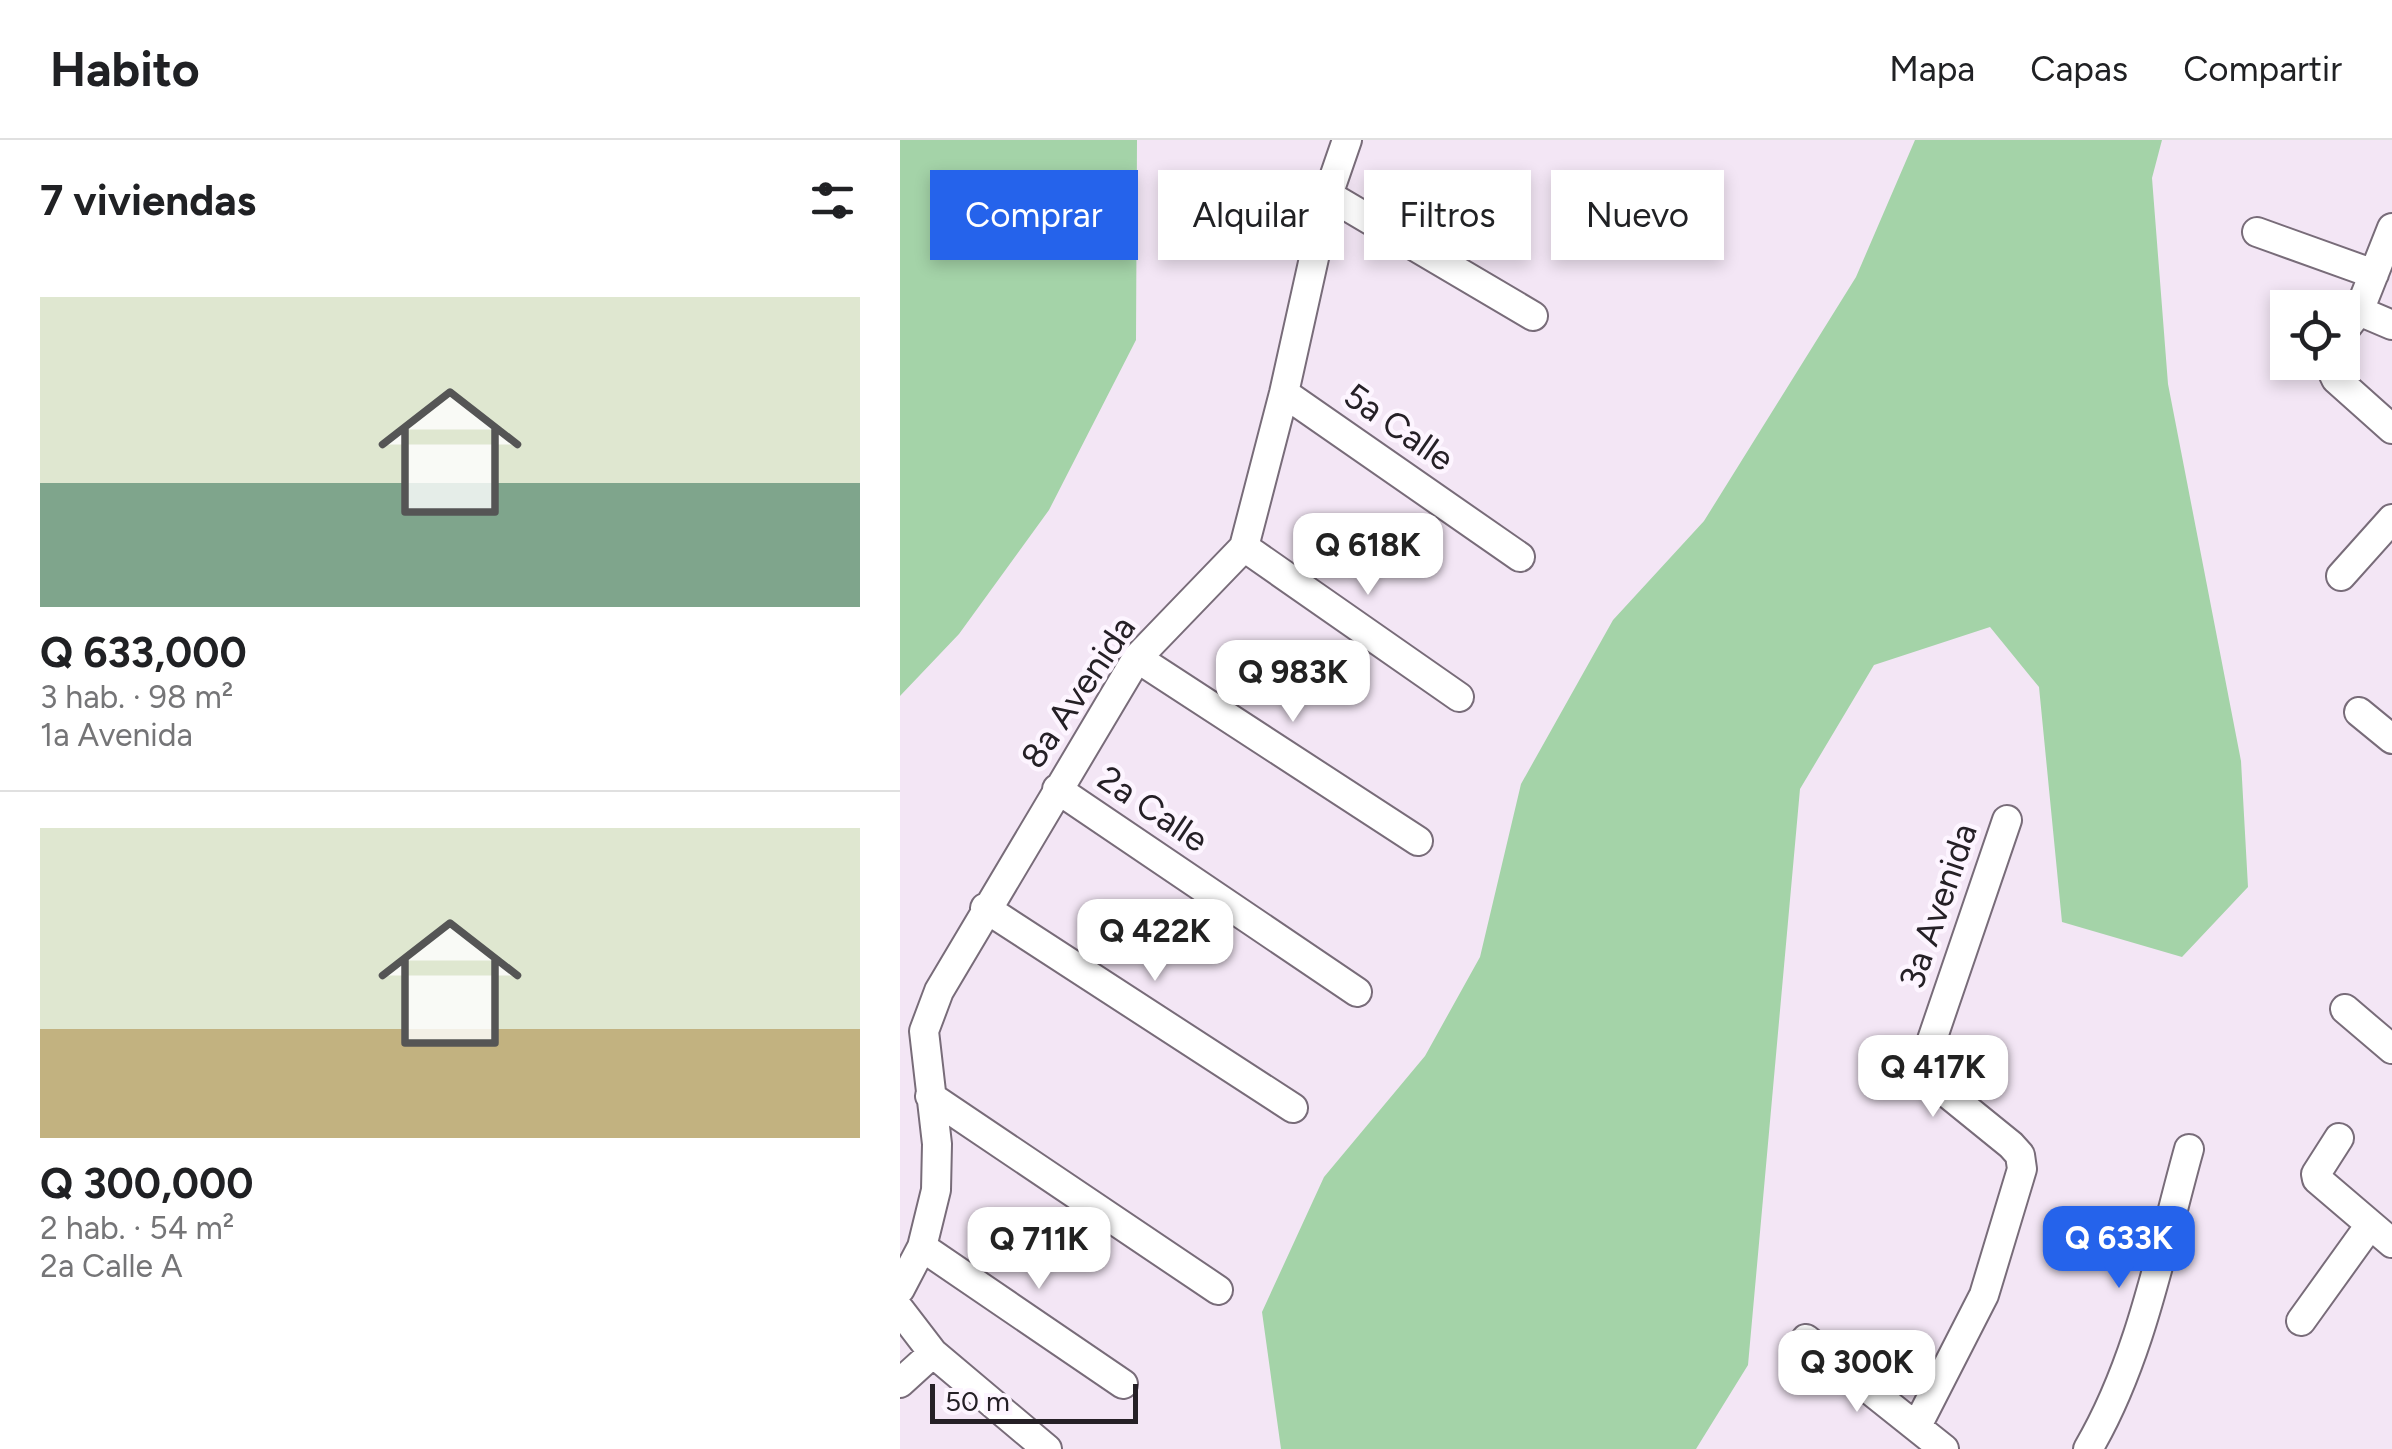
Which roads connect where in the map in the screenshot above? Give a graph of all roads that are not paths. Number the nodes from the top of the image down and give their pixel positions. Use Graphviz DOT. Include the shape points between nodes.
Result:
graph roads {
  1 [pos="1347,140"];
  2 [pos="1337,170"];
  3 [pos="1344,204"];
  4 [pos="2392,228"];
  5 [pos="2256,232"];
  6 [pos="1314,260"];
  7 [pos="2374,274"];
  8 [pos="2360,302"];
  9 [pos="1534,316"];
  10 [pos="2360,323"];
  11 [pos="2392,326"];
  12 [pos="2341,380"];
  13 [pos="1284,393"];
  14 [pos="2392,429"];
  15 [pos="2392,518"];
  16 [pos="1244,547"];
  17 [pos="1520,558"];
  18 [pos="2341,576"];
  19 [pos="1137,658"];
  20 [pos="1459,697"];
  21 [pos="2360,712"];
  22 [pos="2392,739"];
  23 [pos="1057,789"];
  24 [pos="2008,820"];
  25 [pos="1418,841"];
  26 [pos="986,908"];
  27 [pos="1357,992"];
  28 [pos="2345,1009"];
  29 [pos="2392,1049"];
  30 [pos="930,1096"];
  31 [pos="1293,1108"];
  32 [pos="2340,1138"];
  33 [pos="2189,1149"];
  34 [pos="2381,1234"];
  35 [pos="922,1247"];
  36 [pos="900,1289"];
  37 [pos="1218,1290"];
  38 [pos="904,1315"];
  39 [pos="2301,1322"];
  40 [pos="1806,1338"];
  41 [pos="933,1353"];
  42 [pos="900,1383"];
  43 [pos="1123,1384"];
  44 [pos="1917,1426"];
  45 [pos="1047,1449"];
  46 [pos="1944,1449"];
  47 [pos="2088,1449"];
  1 -- 2 [label="street, 8a Avenida"];
  3 -- 9 [label="street"];
  4 -- 7 [label="street"];
  5 -- 7 [label="street"];
  6 -- 13 [label="street, 8a Avenida"];
  7 -- 8 [label="street"];
  10 -- 11 [label="street"];
  12 -- 14 [label="street"];
  13 -- 16 [label="street, 8a Avenida"];
  13 -- 17 [label="street, 5a Calle"];
  15 -- 18 [label="street"];
  16 -- 19 [label="street, 8a Avenida"];
  16 -- 20 [label="street"];
  19 -- 23 [label="street, 8a Avenida"];
  19 -- 25 [label="street"];
  21 -- 22 [label="street"];
  23 -- 26 [label="street, 8a Avenida"];
  23 -- 27 [label="street, 2a Calle"];
  24 -- 44 [label="street, 3a Avenida" via="1921,1072 2011,1146 2022,1169 1984,1295"];
  26 -- 30 [label="street, 8a Avenida" via="924,1031"];
  26 -- 31 [label="street"];
  28 -- 29 [label="street"];
  30 -- 35 [label="street, 8a Avenida" via="936,1190"];
  30 -- 37 [label="street"];
  32 -- 34 [label="street" via="2317,1179"];
  33 -- 47 [label="street" via="2138,1333 2111,1410"];
  34 -- 39 [label="street"];
  35 -- 36 [label="street, 8a Avenida"];
  35 -- 43 [label="street"];
  38 -- 41 [label="street"];
  40 -- 44 [label="street"];
  41 -- 42 [label="street"];
  41 -- 45 [label="street"];
  44 -- 46 [label="street"];
}
